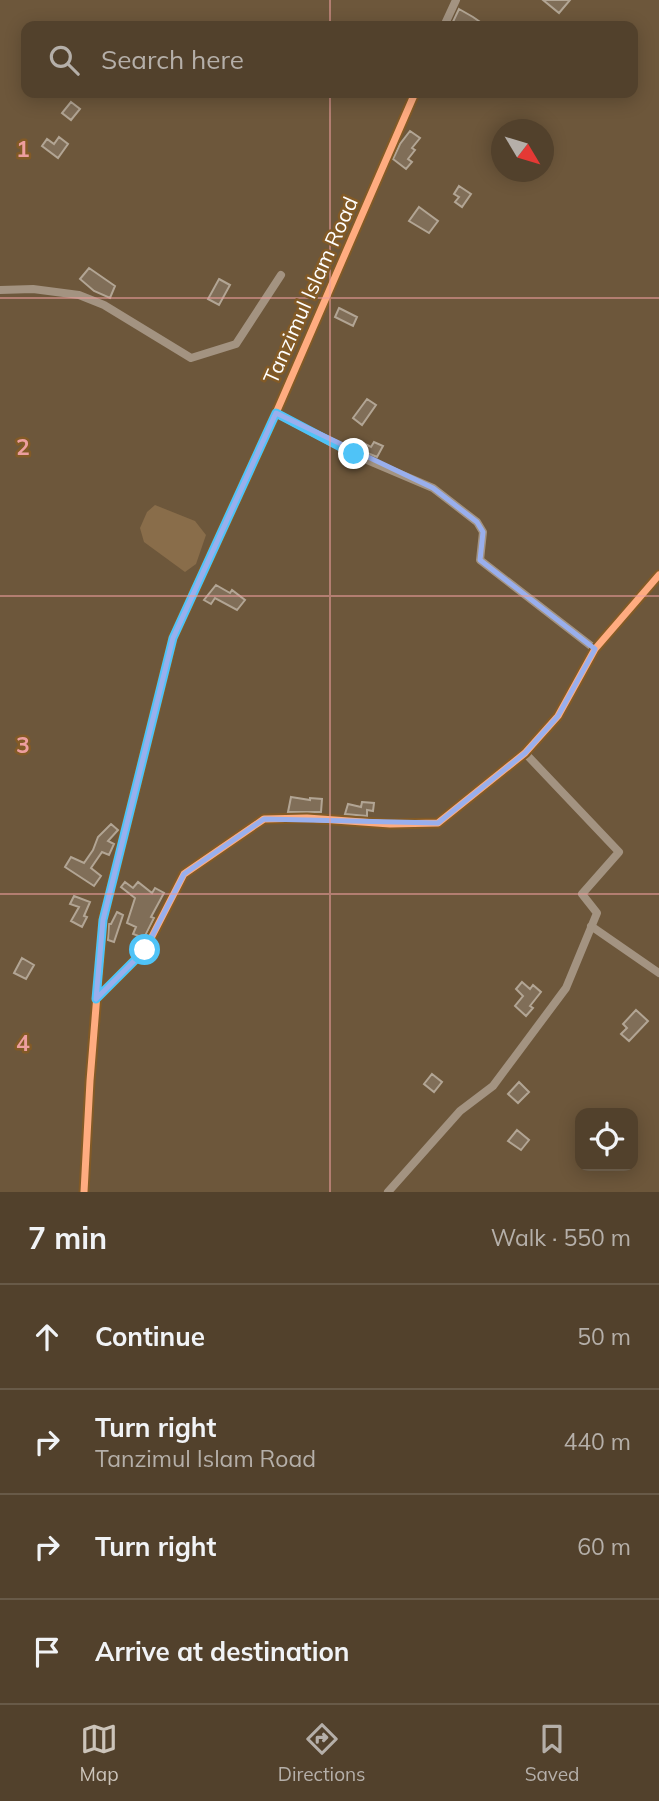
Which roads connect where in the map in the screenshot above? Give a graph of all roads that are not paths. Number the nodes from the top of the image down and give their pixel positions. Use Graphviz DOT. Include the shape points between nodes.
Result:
graph roads {
  1 [pos="456,0"];
  2 [pos="446,21"];
  3 [pos="413,98"];
  4 [pos="281,275"];
  5 [pos="0,290"];
  6 [pos="276,413"];
  7 [pos="659,575"];
  8 [pos="595,649"];
  9 [pos="525,753"];
  10 [pos="591,926"];
  11 [pos="659,973"];
  12 [pos="96,999"];
  13 [pos="84,1192"];
  14 [pos="388,1192"];
  1 -- 2 [label="street"];
  3 -- 6 [label="street, Tanzimul Islam Road"];
  4 -- 5 [label="street" via="236,344 191,358 104,305 79,295"];
  6 -- 8 [label="street" via="432,488 477,522 482,532 480,560"];
  6 -- 12 [label="street, Tanzimul Islam Road" via="173,638 103,920"];
  7 -- 8 [label="street"];
  8 -- 9 [label="street" via="558,716"];
  9 -- 10 [label="street" via="619,852 582,894 597,913"];
  9 -- 12 [label="street" via="438,823 264,819 184,874 145,950"];
  10 -- 11 [label="street"];
  10 -- 14 [label="street" via="566,988 494,1086 460,1111"];
  12 -- 13 [label="street, Tanzimul Islam Road"];
}
